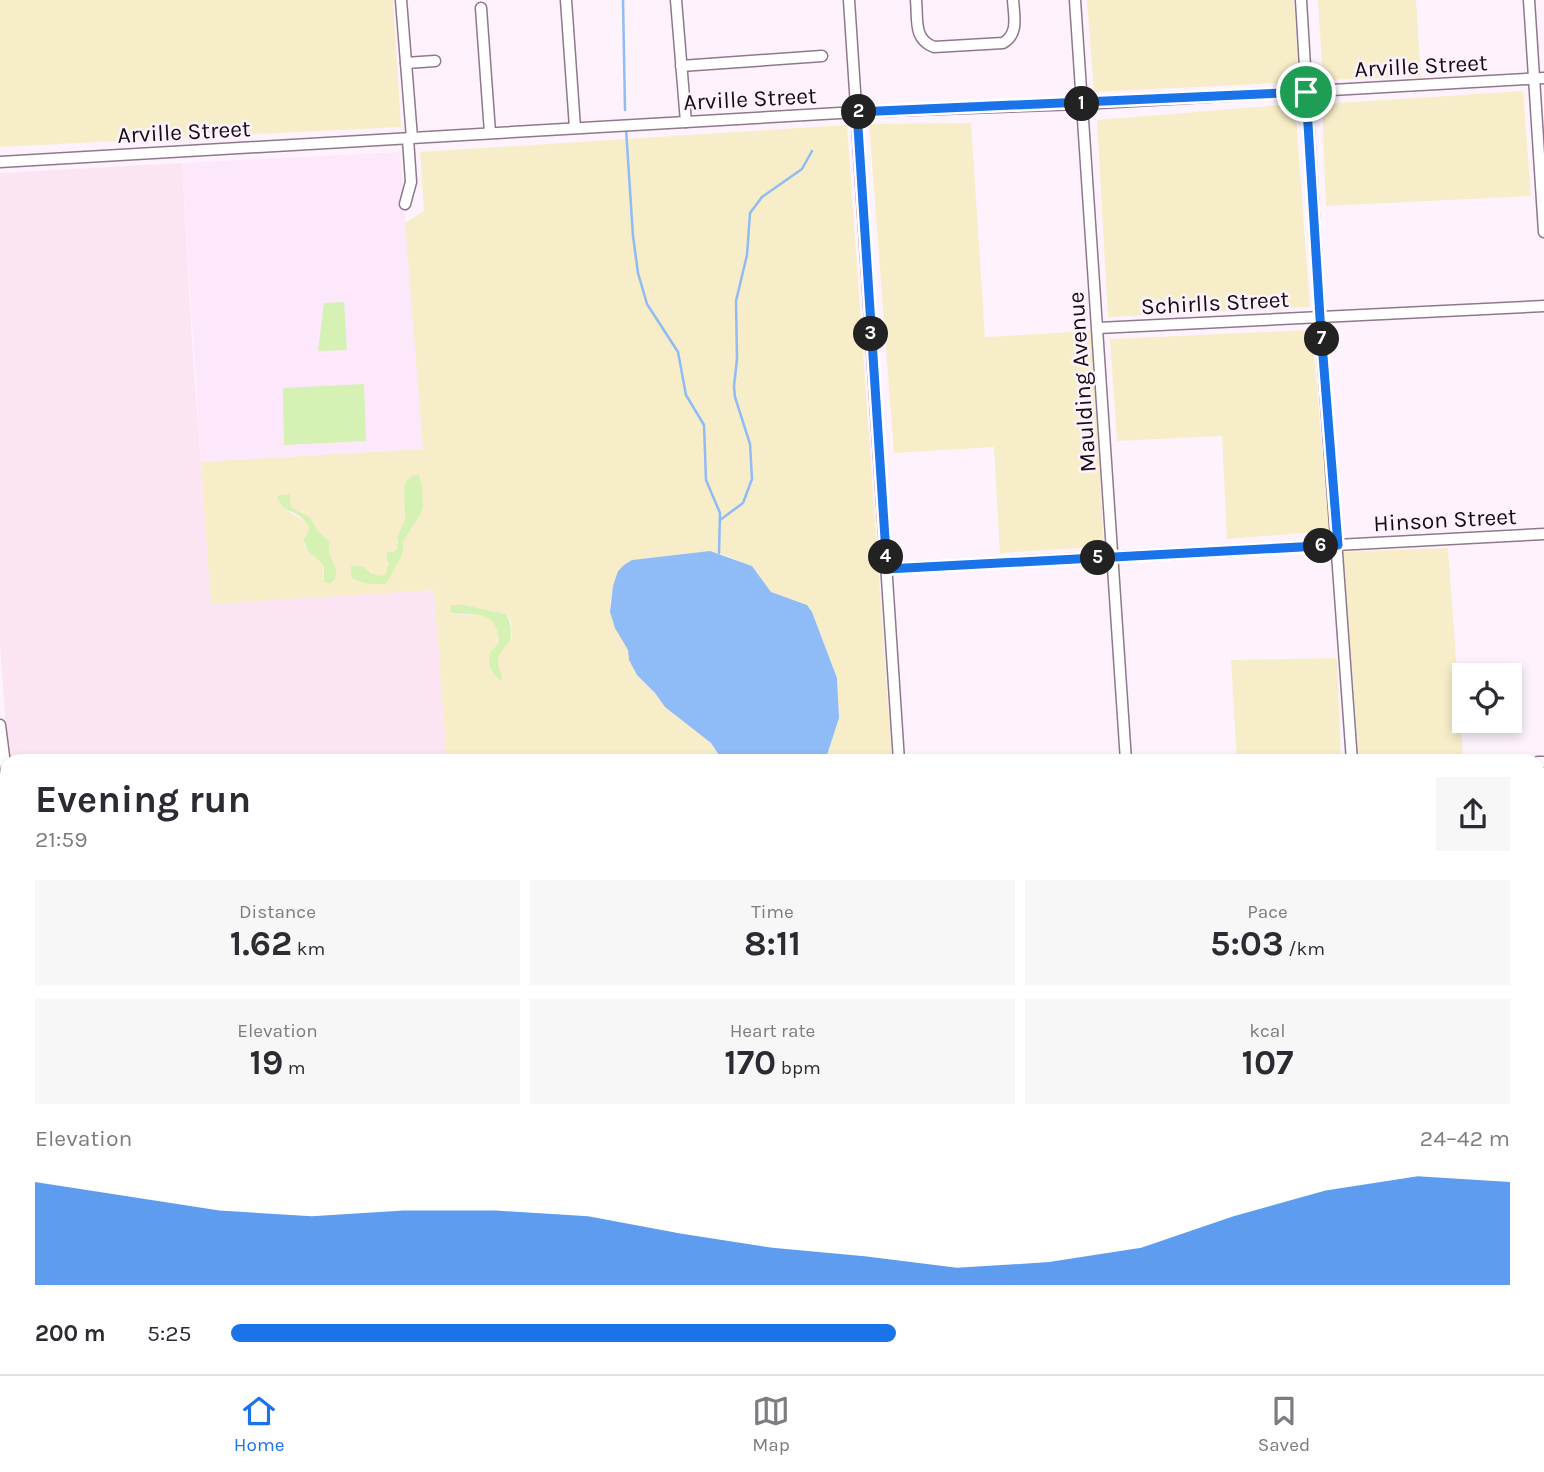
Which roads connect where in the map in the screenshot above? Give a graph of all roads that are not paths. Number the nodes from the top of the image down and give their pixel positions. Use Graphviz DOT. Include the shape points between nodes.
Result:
graph roads {
  1 [pos="401,0"];
  2 [pos="566,0"];
  3 [pos="677,0"];
  4 [pos="849,0"];
  5 [pos="916,0"];
  6 [pos="1013,0"];
  7 [pos="1075,0"];
  8 [pos="1301,0"];
  9 [pos="1529,0"];
  10 [pos="481,8"];
  11 [pos="822,56"];
  12 [pos="435,61"];
  13 [pos="406,64"];
  14 [pos="681,66"];
  15 [pos="1539,78"];
  16 [pos="1306,92"];
  17 [pos="1082,104"];
  18 [pos="857,112"];
  19 [pos="686,122"];
  20 [pos="575,128"];
  21 [pos="490,133"];
  22 [pos="410,139"];
  23 [pos="0,162"];
  24 [pos="405,204"];
  25 [pos="1544,232"];
  26 [pos="1544,306"];
  27 [pos="1320,318"];
  28 [pos="1098,328"];
  29 [pos="1544,534"];
  30 [pos="1338,545"];
  31 [pos="1112,557"];
  32 [pos="887,569"];
  33 [pos="0,725"];
  34 [pos="2,754"];
  35 [pos="900,754"];
  36 [pos="1126,754"];
  37 [pos="1352,754"];
  1 -- 13 [label="street"];
  2 -- 20 [label="street"];
  3 -- 14 [label="street"];
  4 -- 18 [label="street"];
  5 -- 6 [label="street" via="919,35 934,47 1003,43 1014,30"];
  7 -- 17 [label="street, Maulding Avenue"];
  8 -- 16 [label="street"];
  9 -- 15 [label="street"];
  10 -- 21 [label="street"];
  11 -- 14 [label="street"];
  12 -- 13 [label="street"];
  13 -- 22 [label="street"];
  14 -- 19 [label="street"];
  15 -- 16 [label="street, Arville Street"];
  15 -- 25 [label="street"];
  16 -- 17 [label="street, Arville Street"];
  16 -- 27 [label="street"];
  17 -- 18 [label="street, Arville Street"];
  17 -- 28 [label="street, Maulding Avenue"];
  18 -- 19 [label="street, Arville Street"];
  18 -- 32 [label="street"];
  19 -- 20 [label="street, Arville Street"];
  20 -- 21 [label="street, Arville Street"];
  21 -- 22 [label="street, Arville Street"];
  22 -- 23 [label="street, Arville Street"];
  22 -- 24 [label="street" via="411,182"];
  26 -- 27 [label="street, Schirlls Street"];
  27 -- 28 [label="street, Schirlls Street"];
  27 -- 30 [label="street"];
  28 -- 31 [label="street, Maulding Avenue"];
  29 -- 30 [label="street, Hinson Street"];
  30 -- 31 [label="street, Hinson Street"];
  30 -- 37 [label="street"];
  31 -- 32 [label="street, Hinson Street"];
  31 -- 36 [label="street, Maulding Avenue"];
  32 -- 35 [label="street"];
  33 -- 34 [label="street"];
}
